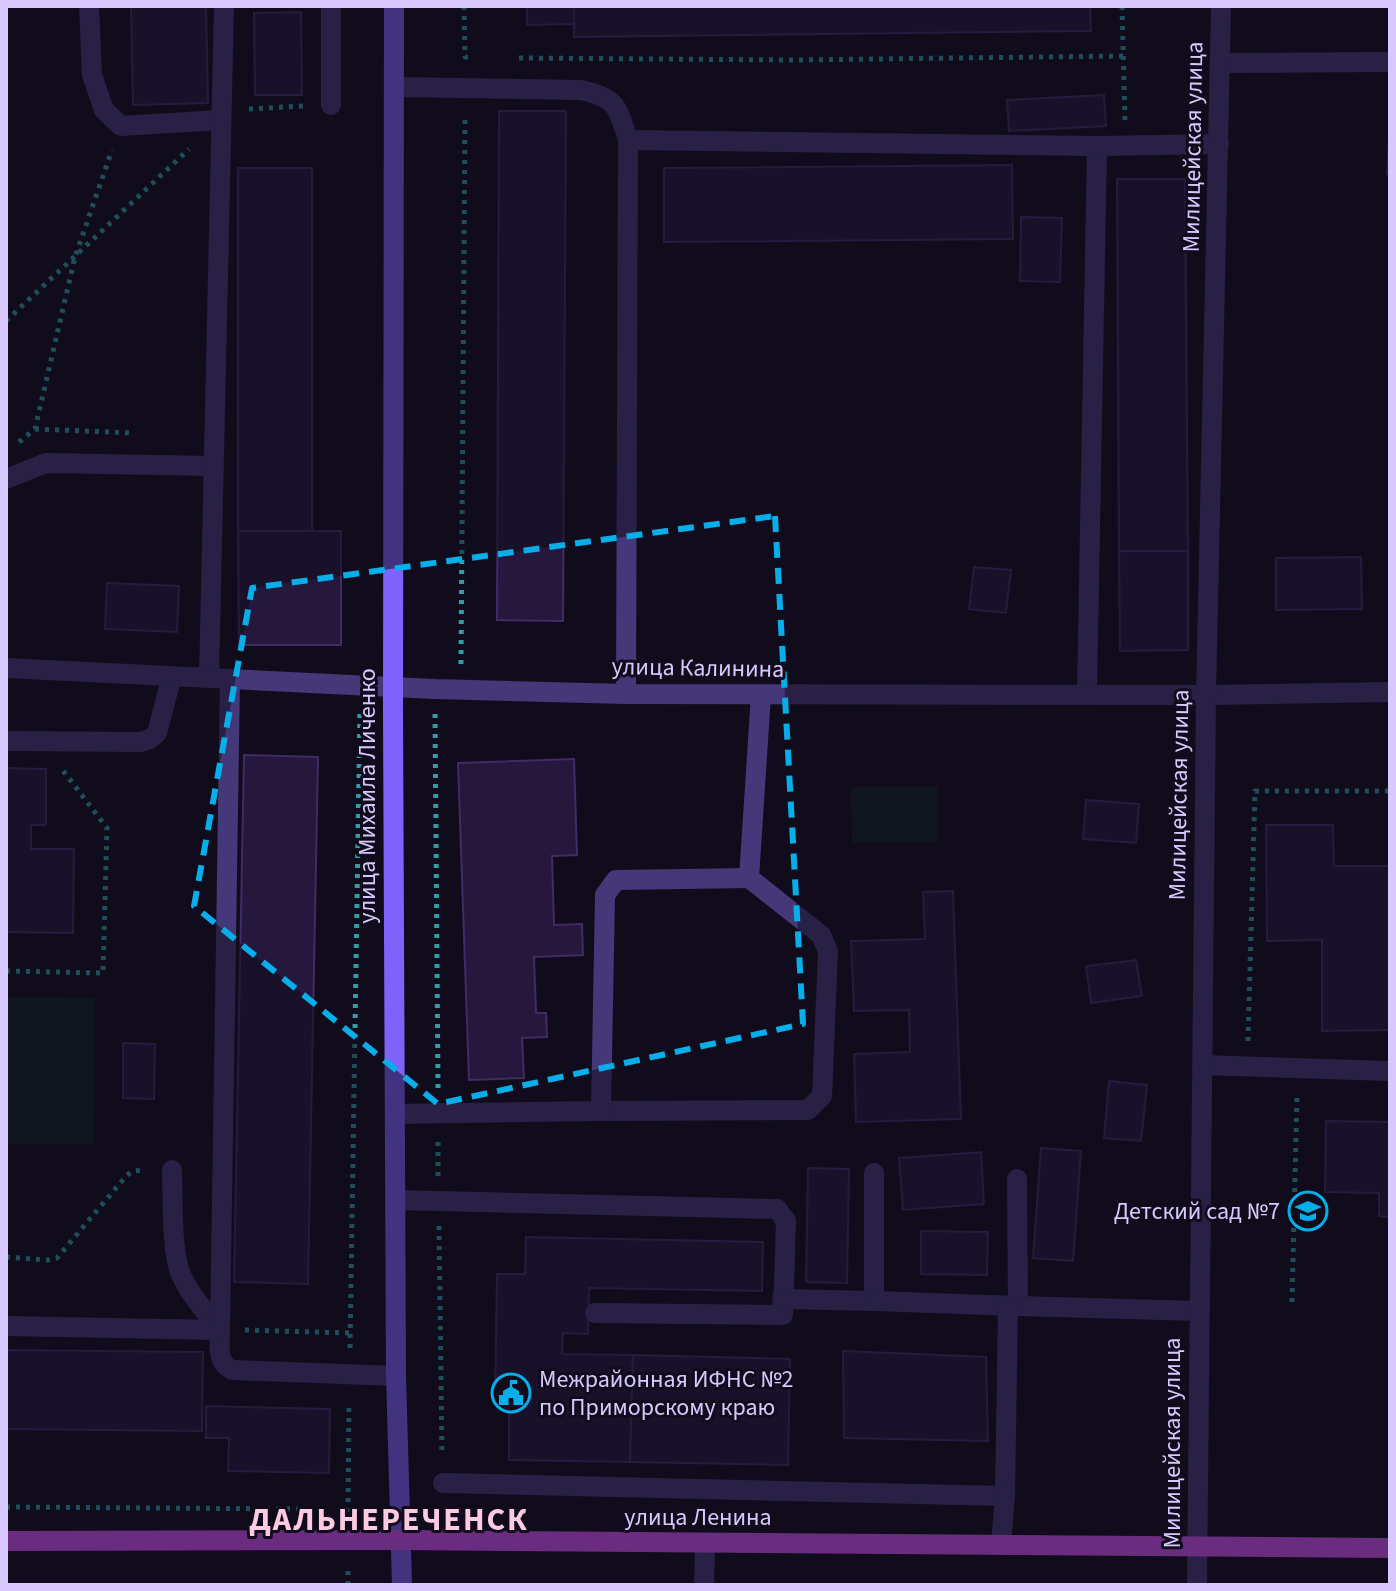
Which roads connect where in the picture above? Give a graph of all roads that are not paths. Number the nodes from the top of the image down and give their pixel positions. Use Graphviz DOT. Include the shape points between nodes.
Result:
graph roads {
  1 [pos="89,6"];
  2 [pos="224,6"];
  3 [pos="331,6"];
  4 [pos="394,6"];
  5 [pos="1221,6"];
  6 [pos="1390,62"];
  7 [pos="1221,63"];
  8 [pos="394,87"];
  9 [pos="331,105"];
  10 [pos="221,119"];
  11 [pos="628,140"];
  12 [pos="1219,144"];
  13 [pos="1097,146"];
  14 [pos="214,466"];
  15 [pos="6,479"];
  16 [pos="6,668"];
  17 [pos="172,676"];
  18 [pos="219,678"];
  19 [pos="393,687"];
  20 [pos="1390,692"];
  21 [pos="1087,693"];
  22 [pos="626,694"];
  23 [pos="761,695"];
  24 [pos="1206,695"];
  25 [pos="6,741"];
  26 [pos="749,878"];
  27 [pos="1202,1065"];
  28 [pos="1390,1071"];
  29 [pos="601,1111"];
  30 [pos="395,1114"];
  31 [pos="172,1170"];
  32 [pos="874,1173"];
  33 [pos="1017,1179"];
  34 [pos="397,1200"];
  35 [pos="782,1299"];
  36 [pos="874,1301"];
  37 [pos="1013,1306"];
  38 [pos="1198,1311"];
  39 [pos="595,1313"];
  40 [pos="6,1326"];
  41 [pos="220,1330"];
  42 [pos="396,1376"];
  43 [pos="443,1483"];
  44 [pos="1005,1496"];
  45 [pos="399,1540"];
  46 [pos="6,1541"];
  47 [pos="705,1543"];
  48 [pos="1001,1545"];
  49 [pos="1197,1547"];
  50 [pos="1390,1548"];
  51 [pos="402,1585"];
  52 [pos="704,1585"];
  53 [pos="1197,1585"];
  1 -- 10 [label="street" via="92,75 104,110 121,126"];
  2 -- 10 [label="street"];
  3 -- 9 [label="street"];
  4 -- 8 [label="main road, улица Михаила Личенко"];
  5 -- 7 [label="street, Милицейская улица"];
  6 -- 7 [label="street"];
  7 -- 12 [label="street, Милицейская улица"];
  8 -- 11 [label="street" via="581,90 603,95 618,109"];
  8 -- 19 [label="main road, улица Михаила Личенко"];
  10 -- 14 [label="street"];
  11 -- 13 [label="street"];
  11 -- 22 [label="street"];
  12 -- 13 [label="street"];
  12 -- 24 [label="street, Милицейская улица"];
  13 -- 21 [label="street"];
  14 -- 15 [label="street" via="46,463"];
  14 -- 18 [label="street"];
  16 -- 17 [label="street, улица Калинина"];
  17 -- 18 [label="street, улица Калинина"];
  17 -- 25 [label="street" via="157,733 150,739"];
  18 -- 19 [label="street, улица Калинина"];
  18 -- 41 [label="street"];
  19 -- 22 [label="street, улица Калинина"];
  19 -- 30 [label="main road, улица Михаила Личенко"];
  20 -- 24 [label="street, улица Калинина"];
  21 -- 23 [label="street, улица Калинина"];
  21 -- 24 [label="street, улица Калинина"];
  22 -- 23 [label="street, улица Калинина"];
  23 -- 26 [label="street"];
  24 -- 27 [label="street, Милицейская улица"];
  26 -- 29 [label="street" via="616,880 605,895"];
  26 -- 29 [label="street" via="821,935 828,951 822,1096 808,1110"];
  27 -- 28 [label="street"];
  27 -- 38 [label="street, Милицейская улица"];
  29 -- 30 [label="street"];
  30 -- 34 [label="main road, улица Михаила Личенко"];
  31 -- 41 [label="street" via="180,1272"];
  32 -- 36 [label="street"];
  33 -- 37 [label="street"];
  34 -- 35 [label="street" via="777,1209 786,1221"];
  34 -- 42 [label="main road, улица Михаила Личенко"];
  35 -- 36 [label="street"];
  35 -- 39 [label="street" via="783,1315"];
  36 -- 37 [label="street"];
  37 -- 38 [label="street"];
  37 -- 44 [label="street"];
  38 -- 49 [label="street, Милицейская улица"];
  40 -- 41 [label="street"];
  41 -- 42 [label="street" via="221,1361 232,1370"];
  42 -- 45 [label="main road, улица Михаила Личенко"];
  43 -- 44 [label="street"];
  44 -- 48 [label="street"];
  45 -- 46 [label="main road, улица Ленина"];
  45 -- 47 [label="main road, улица Ленина"];
  45 -- 51 [label="main road, улица Михаила Личенко"];
  47 -- 48 [label="main road, улица Ленина"];
  47 -- 52 [label="street"];
  48 -- 49 [label="main road, улица Ленина"];
  49 -- 50 [label="main road, улица Ленина"];
  49 -- 53 [label="street, Милицейская улица"];
}
